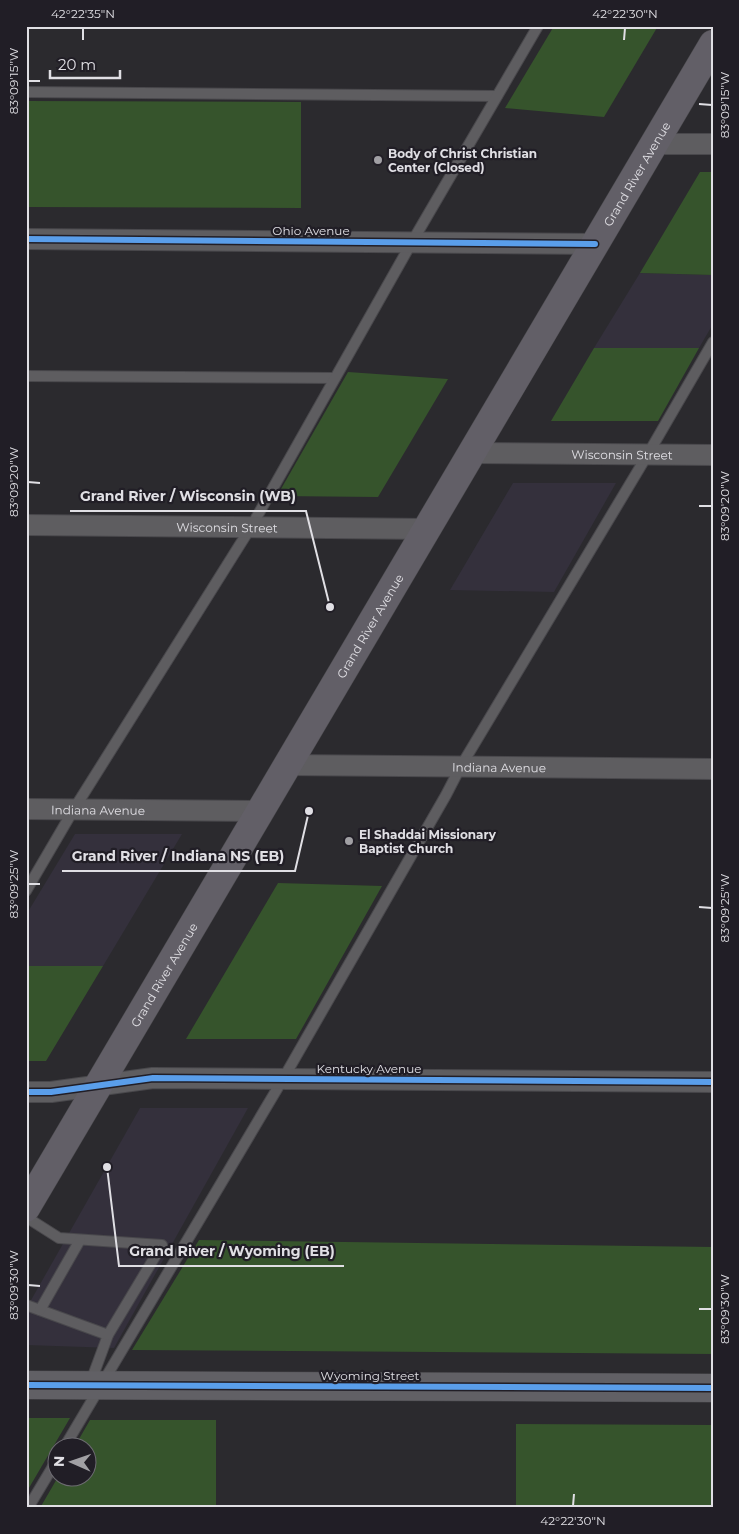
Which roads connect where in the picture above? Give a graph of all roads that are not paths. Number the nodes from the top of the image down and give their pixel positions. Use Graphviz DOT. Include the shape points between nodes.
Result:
graph roads {
  1 [pos="538,26"];
  2 [pos="713,44"];
  3 [pos="26,92"];
  4 [pos="497,96"];
  5 [pos="654,144"];
  6 [pos="713,144"];
  7 [pos="26,239"];
  8 [pos="412,242"];
  9 [pos="595,244"];
  10 [pos="713,342"];
  11 [pos="26,376"];
  12 [pos="335,378"];
  13 [pos="472,453"];
  14 [pos="648,454"];
  15 [pos="713,455"];
  16 [pos="26,525"];
  17 [pos="251,527"];
  18 [pos="427,529"];
  19 [pos="287,765"];
  20 [pos="460,766"];
  21 [pos="713,769"];
  22 [pos="26,809"];
  23 [pos="74,809"];
  24 [pos="261,811"];
  25 [pos="26,891"];
  26 [pos="283,1078"];
  27 [pos="713,1082"];
  28 [pos="99,1084"];
  29 [pos="26,1092"];
  30 [pos="27,1208"];
  31 [pos="80,1240"];
  32 [pos="26,1305"];
  33 [pos="40,1310"];
  34 [pos="108,1335"];
  35 [pos="26,1385"];
  36 [pos="96,1385"];
  37 [pos="713,1388"];
  38 [pos="70,1436"];
  39 [pos="48,1475"];
  40 [pos="28,1508"];
  1 -- 4 [label="lane"];
  2 -- 5 [label="main road, Grand River Avenue"];
  3 -- 4 [label="lane"];
  4 -- 8 [label="lane"];
  5 -- 6 [label="street"];
  5 -- 9 [label="main road, Grand River Avenue"];
  7 -- 8 [label="street, Ohio Avenue"];
  8 -- 9 [label="street, Ohio Avenue"];
  8 -- 12 [label="lane"];
  9 -- 13 [label="main road, Grand River Avenue"];
  10 -- 14 [label="lane"];
  11 -- 12 [label="lane"];
  12 -- 17 [label="lane"];
  13 -- 14 [label="street, Wisconsin Street"];
  13 -- 18 [label="main road, Grand River Avenue"];
  14 -- 15 [label="street, Wisconsin Street"];
  14 -- 20 [label="lane"];
  16 -- 17 [label="street, Wisconsin Street"];
  17 -- 18 [label="street, Wisconsin Street"];
  17 -- 23 [label="lane"];
  18 -- 19 [label="main road, Grand River Avenue"];
  19 -- 20 [label="street, Indiana Avenue"];
  19 -- 24 [label="main road, Grand River Avenue"];
  20 -- 21 [label="street, Indiana Avenue"];
  20 -- 26 [label="lane"];
  22 -- 23 [label="street, Indiana Avenue"];
  23 -- 24 [label="street, Indiana Avenue"];
  23 -- 25 [label="lane"];
  24 -- 28 [label="main road, Grand River Avenue"];
  26 -- 27 [label="street, Kentucky Avenue"];
  26 -- 28 [label="street, Kentucky Avenue" via="153,1078"];
  26 -- 36 [label="lane"];
  28 -- 29 [label="street, Kentucky Avenue" via="51,1092"];
  28 -- 30 [label="main road, Grand River Avenue"];
  30 -- 31 [label="lane" via="59,1238"];
  31 -- 33 [label="lane"];
  31 -- 34 [label="lane" via="162,1245"];
  32 -- 33 [label="lane"];
  33 -- 34 [label="lane"];
  34 -- 36 [label="lane"];
  35 -- 36 [label="street, Wyoming Street"];
  36 -- 37 [label="street, Wyoming Street"];
  36 -- 38 [label="lane"];
  39 -- 40 [label="lane"];
}
